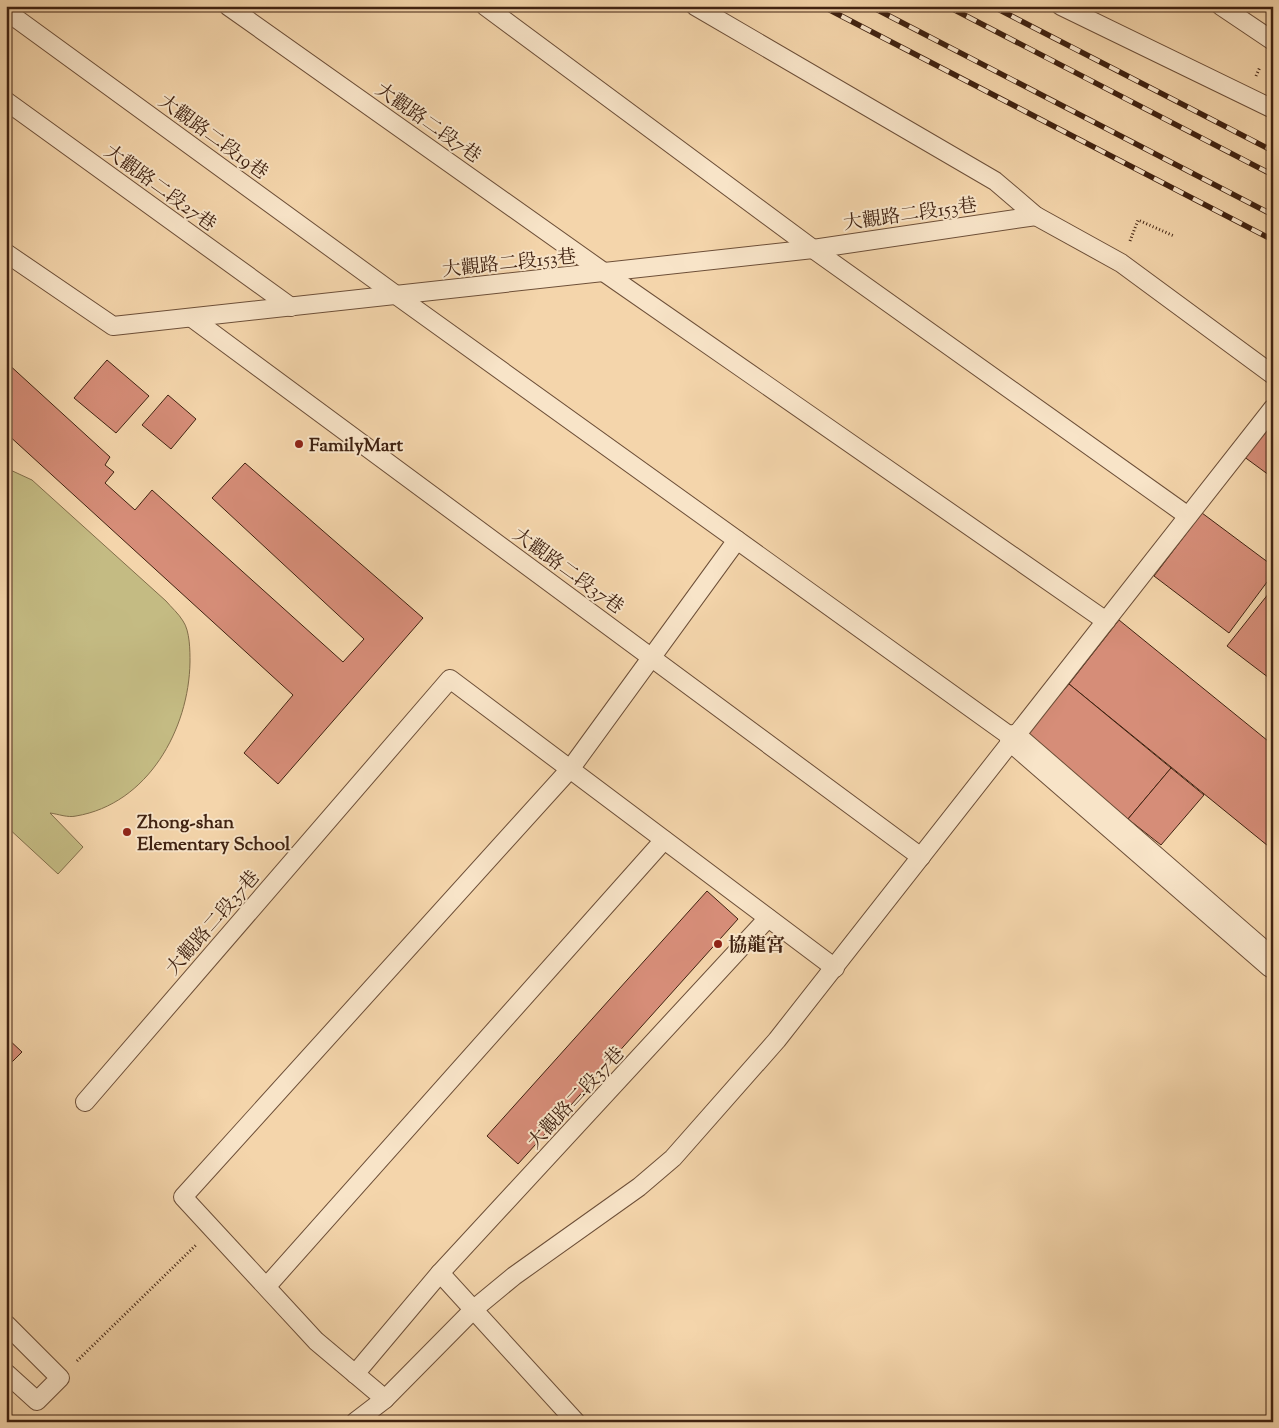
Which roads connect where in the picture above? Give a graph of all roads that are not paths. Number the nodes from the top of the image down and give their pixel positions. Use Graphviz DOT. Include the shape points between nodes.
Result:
graph roads {
  1 [pos="228,6"];
  2 [pos="485,6"];
  3 [pos="695,6"];
  4 [pos="1061,6"];
  5 [pos="1221,6"];
  6 [pos="6,11"];
  7 [pos="1273,41"];
  8 [pos="6,101"];
  9 [pos="1273,109"];
  10 [pos="1036,216"];
  11 [pos="813,248"];
  12 [pos="6,253"];
  13 [pos="605,273"];
  14 [pos="396,295"];
  15 [pos="291,307"];
  16 [pos="192,318"];
  17 [pos="1273,376"];
  18 [pos="1273,408"];
  19 [pos="1188,516"];
  20 [pos="738,540"];
  21 [pos="1106,621"];
  22 [pos="652,658"];
  23 [pos="1014,739"];
  24 [pos="570,768"];
  25 [pos="664,840"];
  26 [pos="921,857"];
  27 [pos="768,918"];
  28 [pos="1273,964"];
  29 [pos="835,968"];
  30 [pos="85,1102"];
  31 [pos="440,1273"];
  32 [pos="267,1286"];
  33 [pos="474,1309"];
  34 [pos="6,1324"];
  35 [pos="6,1373"];
  36 [pos="355,1374"];
  37 [pos="385,1399"];
  38 [pos="356,1422"];
  39 [pos="576,1422"];
  1 -- 13 [label="lane, 大觀路二段7巷"];
  2 -- 11 [label="lane"];
  3 -- 10 [label="lane" via="995,180"];
  4 -- 9 [label="lane"];
  5 -- 7 [label="lane"];
  6 -- 14 [label="lane, 大觀路二段19巷"];
  8 -- 15 [label="lane, 大觀路二段27巷"];
  10 -- 11 [label="lane, 大觀路二段153巷"];
  10 -- 17 [label="lane" via="1121,263"];
  11 -- 13 [label="lane, 大觀路二段153巷"];
  11 -- 19 [label="lane"];
  12 -- 16 [label="lane, 大觀路二段153巷" via="113,326"];
  13 -- 14 [label="lane, 大觀路二段153巷"];
  13 -- 21 [label="lane, 大觀路二段7巷"];
  14 -- 15 [label="lane, 大觀路二段153巷"];
  14 -- 20 [label="lane, 大觀路二段19巷"];
  15 -- 16 [label="lane, 大觀路二段153巷"];
  16 -- 22 [label="lane, 大觀路二段37巷"];
  18 -- 19 [label="lane"];
  19 -- 21 [label="lane"];
  20 -- 22 [label="lane"];
  20 -- 23 [label="lane, 大觀路二段19巷"];
  21 -- 23 [label="lane"];
  22 -- 24 [label="lane"];
  22 -- 26 [label="lane, 大觀路二段37巷"];
  23 -- 26 [label="lane"];
  23 -- 28 [label="street"];
  24 -- 25 [label="lane, 大觀路二段37巷"];
  24 -- 30 [label="lane, 大觀路二段37巷" via="450,679"];
  24 -- 32 [label="lane" via="183,1198"];
  25 -- 27 [label="lane, 大觀路二段37巷"];
  25 -- 32 [label="lane"];
  26 -- 29 [label="lane"];
  27 -- 29 [label="lane, 大觀路二段37巷"];
  27 -- 31 [label="lane, 大觀路二段37巷"];
  29 -- 33 [label="lane" via="778,1040 673,1158 639,1187 514,1276"];
  31 -- 33 [label="lane"];
  31 -- 36 [label="lane, 大觀路二段37巷"];
  32 -- 36 [label="lane" via="316,1341"];
  33 -- 37 [label="lane"];
  33 -- 39 [label="lane"];
  34 -- 35 [label="lane" via="60,1378 37,1401"];
  36 -- 37 [label="lane"];
  37 -- 38 [label="lane"];
}
